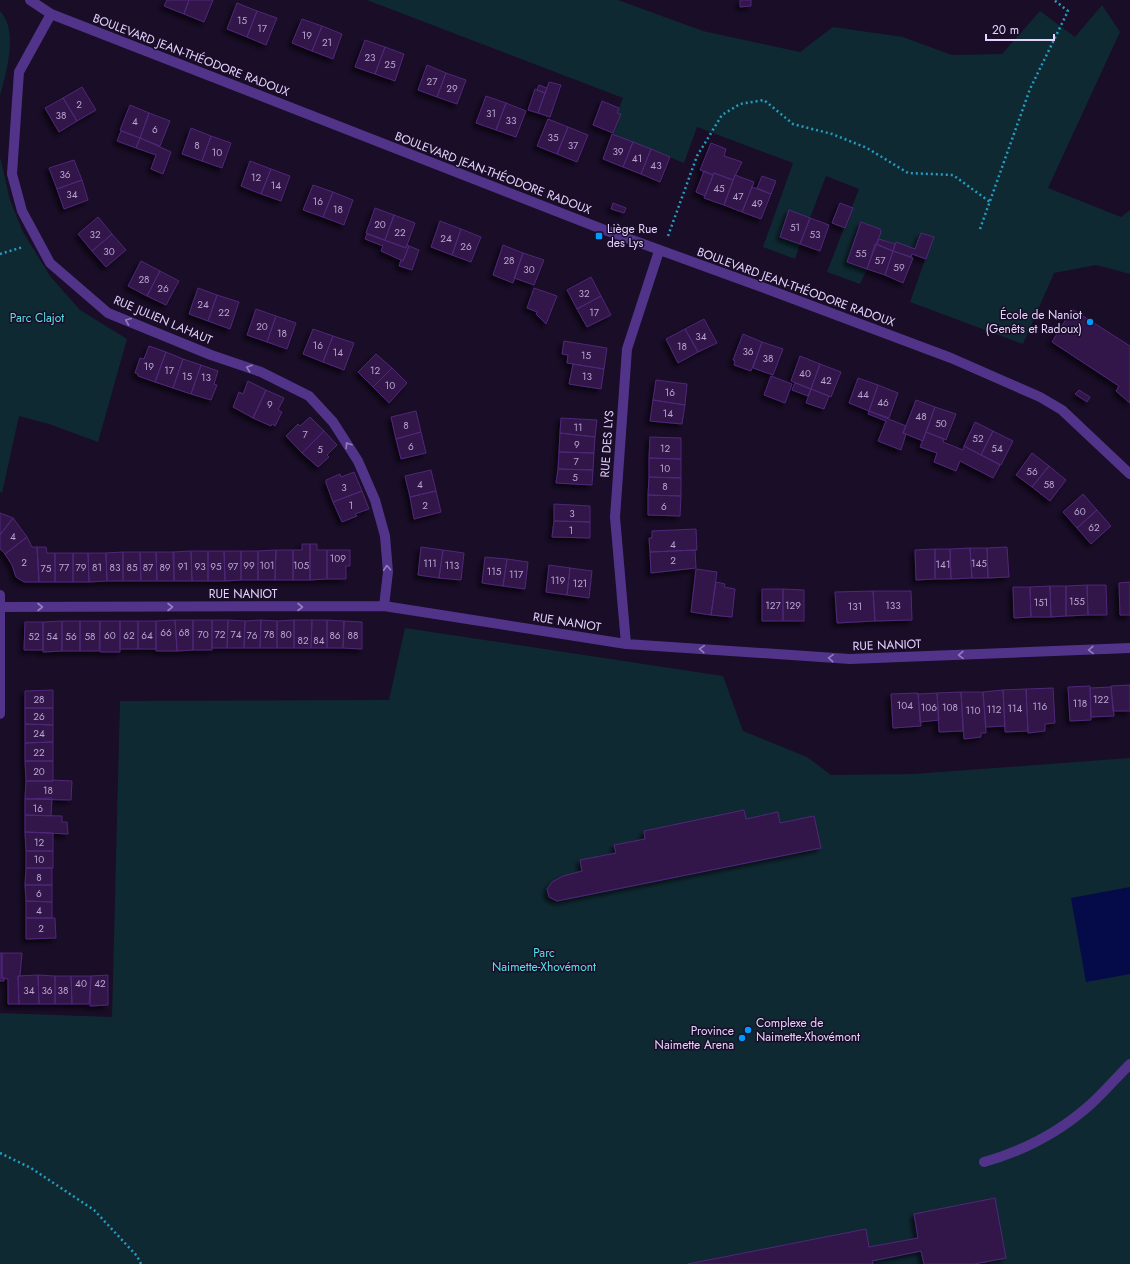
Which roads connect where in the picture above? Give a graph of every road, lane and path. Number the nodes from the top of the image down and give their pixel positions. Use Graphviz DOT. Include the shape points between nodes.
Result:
graph roads {
  1 [pos="30,0"];
  2 [pos="1054,0"];
  3 [pos="50,14"];
  4 [pos="990,202"];
  5 [pos="980,229"];
  6 [pos="40,246"];
  7 [pos="661,252"];
  8 [pos="0,254"];
  9 [pos="1130,474"];
  10 [pos="0,595"];
  11 [pos="384,606"];
  12 [pos="1,607"];
  13 [pos="626,644"];
  14 [pos="1130,648"];
  15 [pos="0,714"];
  16 [pos="1130,1064"];
  17 [pos="0,1153"];
  18 [pos="984,1162"];
  19 [pos="141,1264"];
  1 -- 3 [label="street, BOULEVARD JEAN-THÉODORE RADOUX"];
  2 -- 4 [label="path" via="1068,10 1030,89"];
  3 -- 6 [label="street, RUE JULIEN LAHAUT" via="18,72 12,174 22,211"];
  3 -- 7 [label="street, BOULEVARD JEAN-THÉODORE RADOUX"];
  4 -- 5 [label="path"];
  4 -- 7 [label="path" via="954,174 908,173 866,148 832,134 793,124 764,100 740,104 722,115 697,156"];
  6 -- 8 [label="path" via="9,250"];
  11 -- 6 [label="street, RUE JULIEN LAHAUT, one-way" via="388,565 385,536 375,500 358,461 333,422 310,396 261,372 211,355 108,313 50,263"];
  7 -- 9 [label="street, BOULEVARD JEAN-THÉODORE RADOUX" via="917,345 1040,397 1062,410"];
  7 -- 13 [label="street, RUE DES LYS" via="627,349 615,517"];
  10 -- 12 [label="street"];
  12 -- 11 [label="street, RUE NANIOT, one-way"];
  11 -- 13 [label="street, RUE NANIOT"];
  12 -- 15 [label="street"];
  14 -- 13 [label="street, RUE NANIOT, one-way" via="850,659"];
  16 -- 18 [label="street" via="1091,1104 1048,1135 1011,1155"];
  17 -- 19 [label="path" via="31,1168 94,1210 137,1256"];
}
